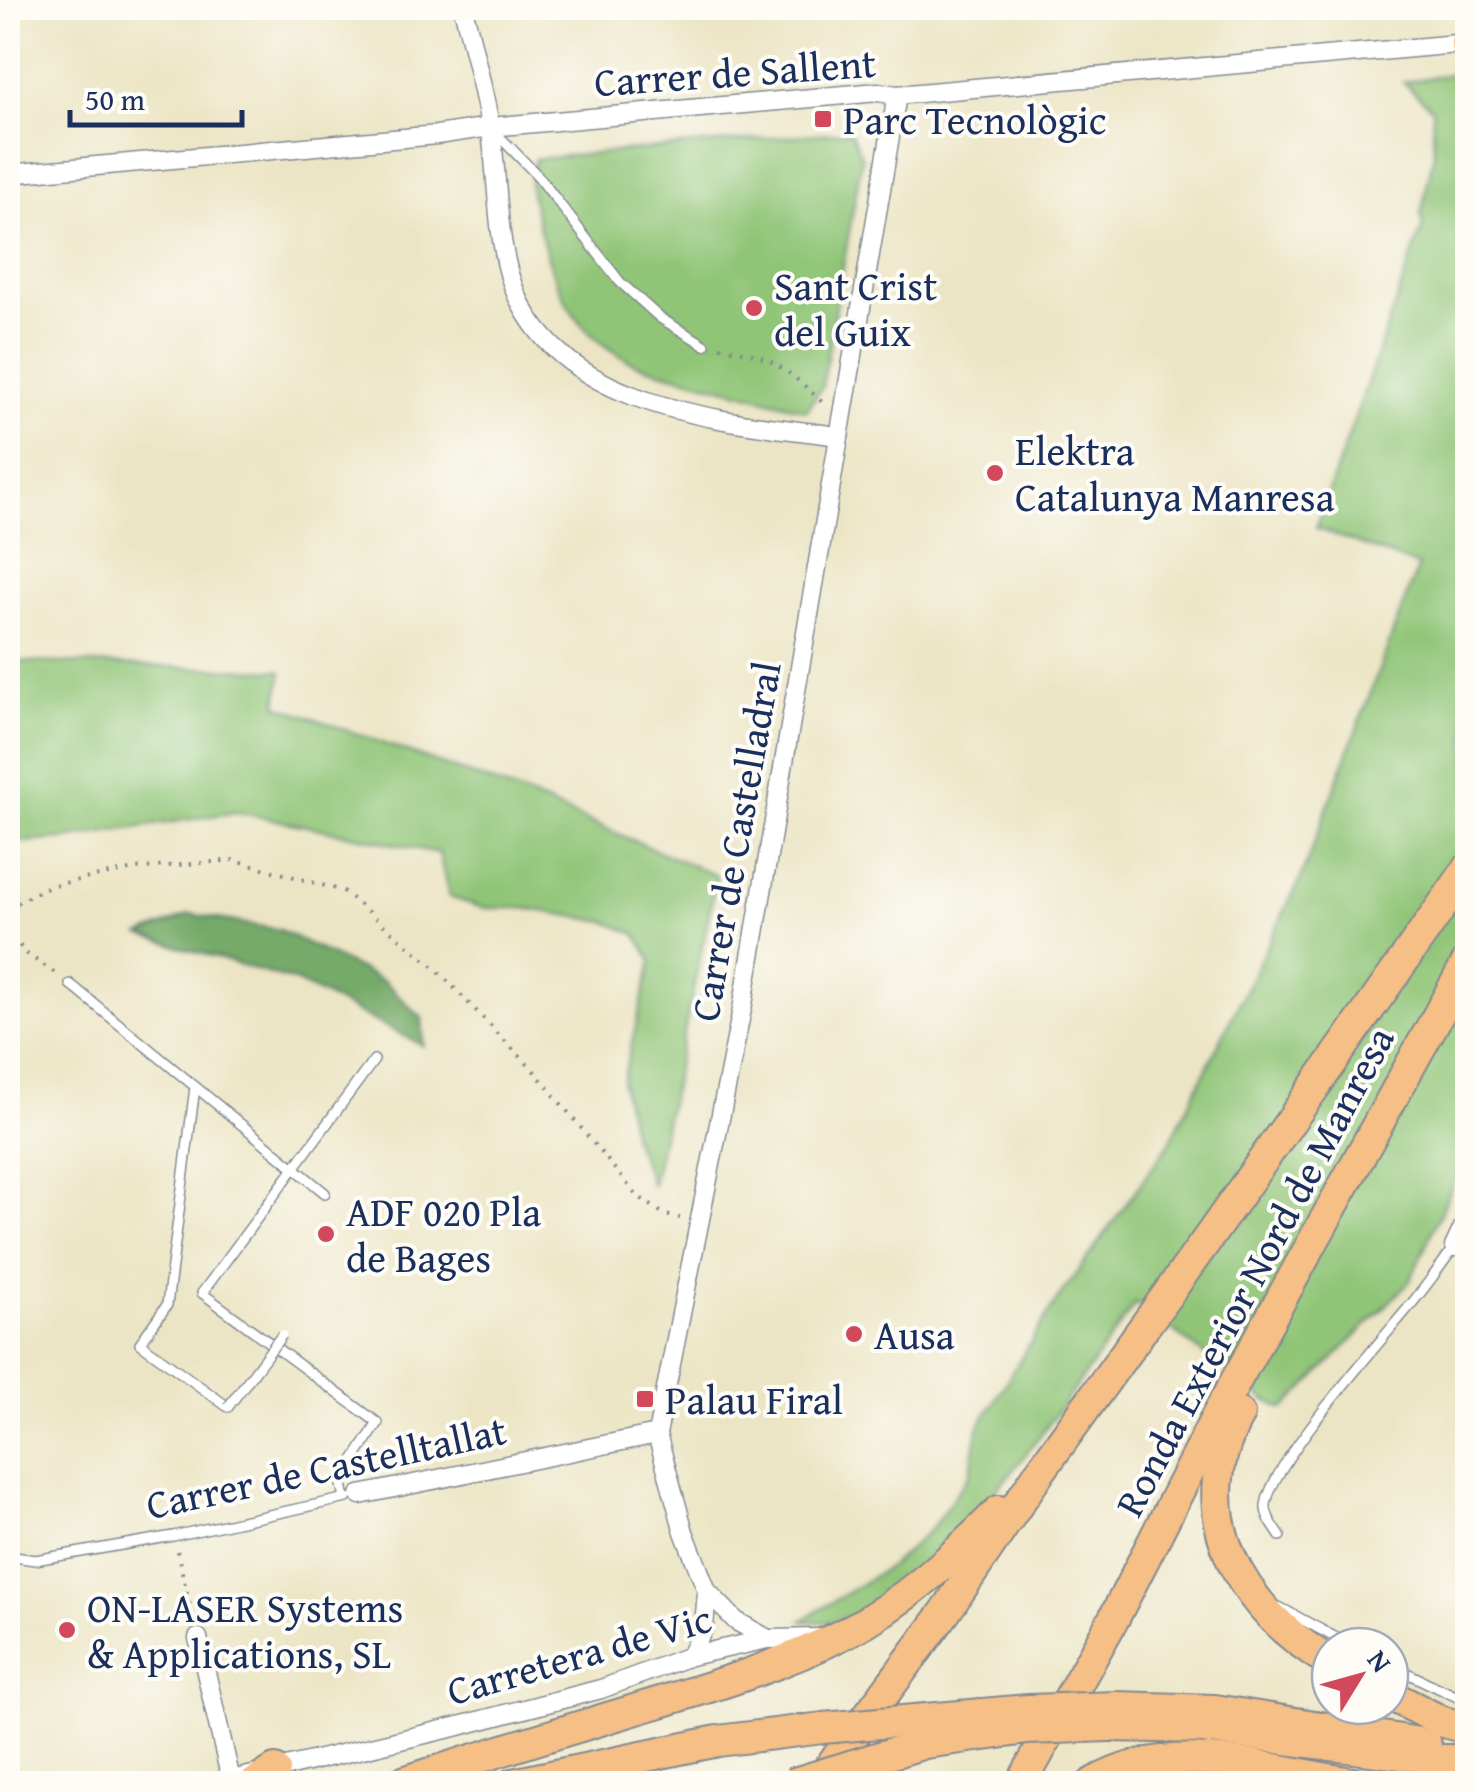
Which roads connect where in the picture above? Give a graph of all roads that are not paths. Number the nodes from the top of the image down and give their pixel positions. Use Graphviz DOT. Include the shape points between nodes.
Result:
graph roads {
  1 [pos="463,8"];
  2 [pos="1467,44"];
  3 [pos="897,96"];
  4 [pos="490,126"];
  5 [pos="8,174"];
  6 [pos="705,345"];
  7 [pos="839,436"];
  8 [pos="1468,869"];
  9 [pos="1468,961"];
  10 [pos="70,984"];
  11 [pos="374,1060"];
  12 [pos="195,1087"];
  13 [pos="294,1168"];
  14 [pos="325,1193"];
  15 [pos="1468,1216"];
  16 [pos="1320,1229"];
  17 [pos="1454,1247"];
  18 [pos="282,1335"];
  19 [pos="658,1434"];
  20 [pos="1040,1470"];
  21 [pos="352,1497"];
  22 [pos="1280,1536"];
  23 [pos="8,1556"];
  24 [pos="707,1591"];
  25 [pos="1251,1597"];
  26 [pos="1113,1620"];
  27 [pos="1314,1626"];
  28 [pos="848,1632"];
  29 [pos="198,1638"];
  30 [pos="768,1639"];
  31 [pos="1310,1648"];
  32 [pos="690,1656"];
  33 [pos="1410,1674"];
  34 [pos="1468,1702"];
  35 [pos="1410,1706"];
  36 [pos="1112,1717"];
  37 [pos="1468,1729"];
  38 [pos="1191,1757"];
  39 [pos="1468,1757"];
  40 [pos="244,1779"];
  41 [pos="398,1784"];
  42 [pos="513,1784"];
  43 [pos="791,1784"];
  44 [pos="818,1784"];
  45 [pos="1021,1784"];
  46 [pos="1040,1784"];
  47 [pos="1092,1784"];
  48 [pos="1174,1784"];
  49 [pos="1359,1784"];
  1 -- 4 [label="street"];
  2 -- 3 [label="street, Carrer de Sallent"];
  3 -- 4 [label="street, Carrer de Sallent" via="878,92"];
  3 -- 7 [label="street, Carrer de Castelladral"];
  4 -- 5 [label="street, Carrer de Sallent"];
  4 -- 6 [label="lane" via="620,282 660,318"];
  4 -- 7 [label="street" via="510,276 528,320 555,349 617,392 714,420"];
  7 -- 19 [label="street, Carrer de Castelladral" via="743,1004"];
  8 -- 20 [label="main road, Ronda Exterior Nord de Manresa"];
  9 -- 16 [label="main road, Ronda Exterior Nord de Manresa"];
  10 -- 12 [label="lane"];
  11 -- 13 [label="lane"];
  12 -- 13 [label="lane"];
  12 -- 18 [label="lane, bridge" via="167,1305 140,1343 228,1407"];
  13 -- 14 [label="lane"];
  13 -- 21 [label="lane" via="202,1293 378,1424 341,1480"];
  15 -- 17 [label="street"];
  16 -- 25 [label="main road" via="1297,1307 1233,1424 1218,1478 1223,1537"];
  16 -- 26 [label="main road, Ronda Exterior Nord de Manresa"];
  17 -- 22 [label="lane" via="1326,1406 1272,1486 1266,1507"];
  19 -- 21 [label="street, Carrer de Castelltallat"];
  19 -- 24 [label="street, Carrer de Castelladral"];
  20 -- 28 [label="main road" via="949,1561"];
  20 -- 44 [label="main road"];
  21 -- 23 [label="lane, Carrer de Castelltallat" via="35,1560"];
  24 -- 30 [label="street, Carrer de Castelladral" via="736,1621"];
  24 -- 32 [label="street" via="704,1628"];
  25 -- 27 [label="lane"];
  25 -- 31 [label="main road"];
  26 -- 45 [label="main road"];
  26 -- 46 [label="main road"];
  28 -- 30 [label="street, Carretera de Vic"];
  28 -- 41 [label="main road" via="735,1678"];
  29 -- 40 [label="street"];
  30 -- 32 [label="street, Carretera de Vic"];
  32 -- 40 [label="street, Carretera de Vic" via="601,1689"];
  33 -- 34 [label="lane"];
  35 -- 37 [label="main road"];
  36 -- 39 [label="main road"];
  36 -- 42 [label="main road, bridge" via="1028,1710 823,1728 718,1741"];
  36 -- 43 [label="main road, bridge" via="925,1743"];
  38 -- 47 [label="main road" via="1131,1765"];
  38 -- 48 [label="main road"];
  38 -- 49 [label="main road"];
}
